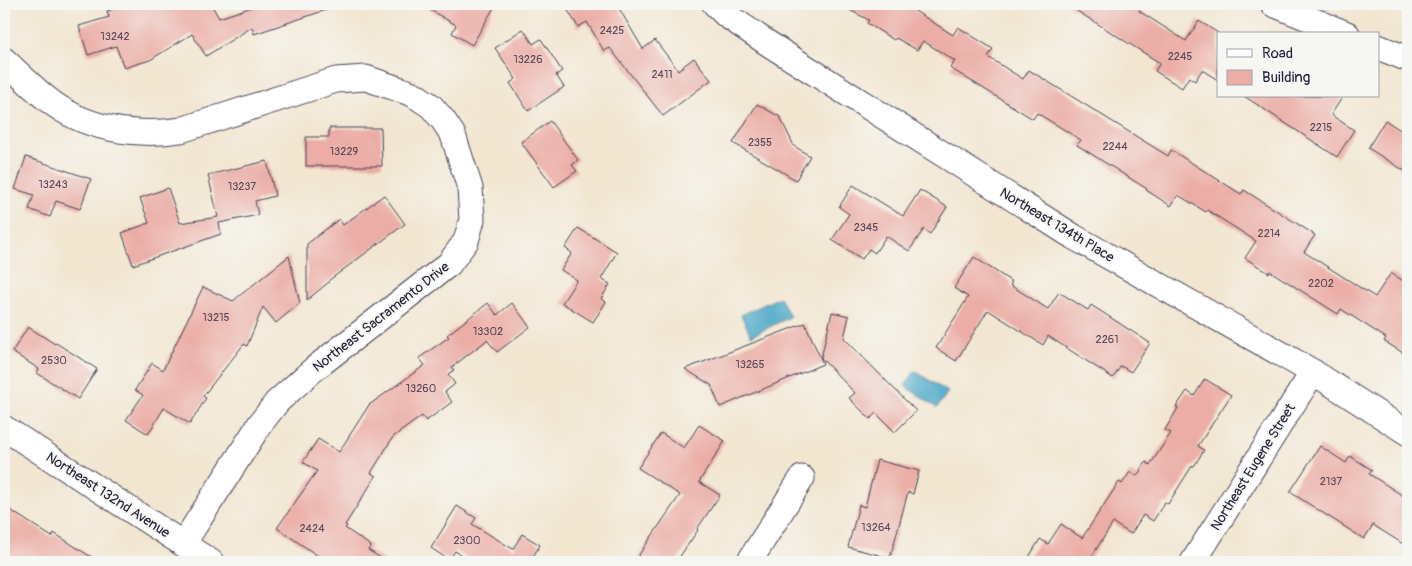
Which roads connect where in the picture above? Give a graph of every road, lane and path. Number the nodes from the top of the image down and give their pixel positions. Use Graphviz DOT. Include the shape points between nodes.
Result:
graph roads {
  1 [pos="715,4"];
  2 [pos="1273,4"];
  3 [pos="1342,32"];
  4 [pos="1380,48"];
  5 [pos="1408,59"];
  6 [pos="4,60"];
  7 [pos="1313,372"];
  8 [pos="4,428"];
  9 [pos="1408,433"];
  10 [pos="802,478"];
  11 [pos="184,544"];
  12 [pos="212,562"];
  13 [pos="750,562"];
  14 [pos="1193,562"];
  1 -- 7 [label="street, Northeast 134th Place" via="768,44 1074,237"];
  2 -- 3 [label="street"];
  4 -- 5 [label="street"];
  6 -- 11 [label="street, Northeast Sacramento Drive" via="54,104 91,124 113,129 181,130 336,80 366,78 414,94 431,106 452,135 470,188 472,220 466,241 449,264 314,369 277,402"];
  7 -- 9 [label="street, Northeast 134th Place"];
  7 -- 14 [label="street, Northeast Eugene Street"];
  8 -- 11 [label="street, Northeast 132nd Avenue"];
  10 -- 13 [label="street"];
  11 -- 12 [label="street, Northeast 132nd Avenue"];
}
